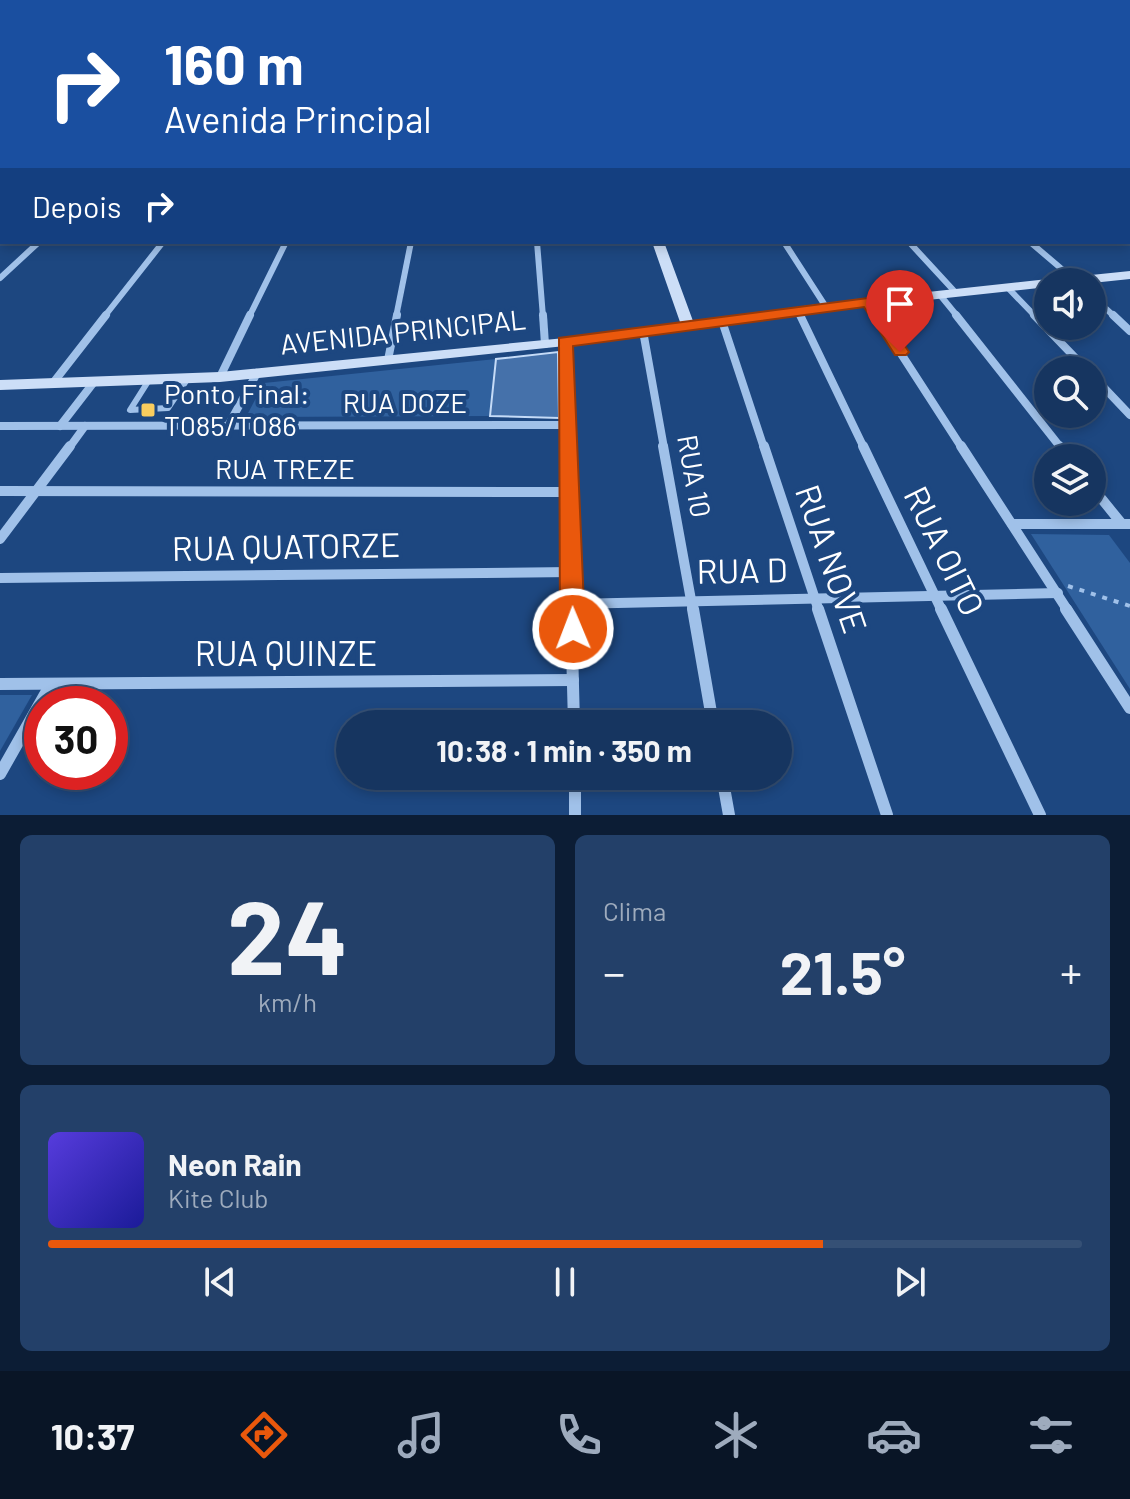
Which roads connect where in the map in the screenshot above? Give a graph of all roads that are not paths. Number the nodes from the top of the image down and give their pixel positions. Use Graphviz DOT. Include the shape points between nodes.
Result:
graph roads {
  1 [pos="37,244"];
  2 [pos="161,244"];
  3 [pos="285,244"];
  4 [pos="411,244"];
  5 [pos="537,244"];
  6 [pos="659,244"];
  7 [pos="785,244"];
  8 [pos="911,244"];
  9 [pos="1032,244"];
  10 [pos="1057,268"];
  11 [pos="1130,275"];
  12 [pos="0,278"];
  13 [pos="1106,278"];
  14 [pos="1034,285"];
  15 [pos="1008,288"];
  16 [pos="956,293"];
  17 [pos="940,295"];
  18 [pos="868,302"];
  19 [pos="826,307"];
  20 [pos="1106,309"];
  21 [pos="798,311"];
  22 [pos="722,321"];
  23 [pos="688,325"];
  24 [pos="643,331"];
  25 [pos="1130,331"];
  26 [pos="565,342"];
  27 [pos="545,344"];
  28 [pos="1074,356"];
  29 [pos="388,360"];
  30 [pos="257,373"];
  31 [pos="220,377"];
  32 [pos="188,378"];
  33 [pos="149,380"];
  34 [pos="94,382"];
  35 [pos="53,383"];
  36 [pos="0,385"];
  37 [pos="1106,390"];
  38 [pos="1130,415"];
  39 [pos="229,424"];
  40 [pos="569,425"];
  41 [pos="0,426"];
  42 [pos="60,426"];
  43 [pos="85,426"];
  44 [pos="1058,444"];
  45 [pos="0,491"];
  46 [pos="36,491"];
  47 [pos="570,492"];
  48 [pos="1106,502"];
  49 [pos="1012,524"];
  50 [pos="1126,524"];
  51 [pos="0,539"];
  52 [pos="572,572"];
  53 [pos="0,578"];
  54 [pos="1058,593"];
  55 [pos="935,596"];
  56 [pos="815,598"];
  57 [pos="692,600"];
  58 [pos="572,604"];
  59 [pos="573,680"];
  60 [pos="0,684"];
  61 [pos="51,684"];
  62 [pos="1130,708"];
  63 [pos="574,710"];
  64 [pos="711,710"];
  65 [pos="0,774"];
  66 [pos="575,790"];
  67 [pos="725,790"];
  68 [pos="575,815"];
  69 [pos="729,815"];
  70 [pos="887,815"];
  71 [pos="1040,815"];
  1 -- 12 [label="street"];
  2 -- 35 [label="street"];
  3 -- 31 [label="street"];
  4 -- 29 [label="street"];
  5 -- 27 [label="street"];
  6 -- 23 [label="main road"];
  7 -- 19 [label="street"];
  8 -- 16 [label="street"];
  9 -- 10 [label="street"];
  11 -- 13 [label="main road"];
  14 -- 15 [label="main road, AVENIDA PRINCIPAL"];
  15 -- 16 [label="main road, AVENIDA PRINCIPAL"];
  15 -- 28 [label="street"];
  16 -- 17 [label="main road, AVENIDA PRINCIPAL"];
  17 -- 18 [label="main road, AVENIDA PRINCIPAL"];
  17 -- 44 [label="street"];
  18 -- 19 [label="main road, AVENIDA PRINCIPAL"];
  18 -- 49 [label="street"];
  19 -- 21 [label="main road, AVENIDA PRINCIPAL"];
  20 -- 25 [label="street"];
  21 -- 22 [label="main road, AVENIDA PRINCIPAL"];
  21 -- 55 [label="street, RUA OITO"];
  22 -- 23 [label="main road, AVENIDA PRINCIPAL"];
  22 -- 56 [label="street, RUA NOVE"];
  23 -- 24 [label="main road, AVENIDA PRINCIPAL"];
  24 -- 26 [label="main road, AVENIDA PRINCIPAL"];
  24 -- 57 [label="street, RUA 10"];
  26 -- 27 [label="main road, AVENIDA PRINCIPAL"];
  26 -- 40 [label="street"];
  27 -- 29 [label="main road, AVENIDA PRINCIPAL"];
  29 -- 30 [label="main road, AVENIDA PRINCIPAL"];
  30 -- 31 [label="main road, AVENIDA PRINCIPAL"];
  30 -- 39 [label="street"];
  31 -- 32 [label="main road, AVENIDA PRINCIPAL"];
  32 -- 33 [label="main road, AVENIDA PRINCIPAL"];
  32 -- 33 [label="lane" via="168,408 130,410"];
  33 -- 34 [label="main road, AVENIDA PRINCIPAL"];
  34 -- 35 [label="main road, AVENIDA PRINCIPAL"];
  34 -- 42 [label="street"];
  35 -- 36 [label="main road, AVENIDA PRINCIPAL"];
  37 -- 38 [label="street"];
  39 -- 40 [label="street, RUA DOZE"];
  39 -- 43 [label="street, RUA DOZE"];
  40 -- 47 [label="street"];
  41 -- 42 [label="street, RUA DOZE"];
  42 -- 43 [label="street, RUA DOZE"];
  43 -- 46 [label="street"];
  45 -- 46 [label="street, RUA TREZE"];
  46 -- 47 [label="street, RUA TREZE"];
  46 -- 51 [label="street"];
  47 -- 52 [label="street"];
  48 -- 50 [label="street"];
  49 -- 50 [label="street"];
  49 -- 54 [label="street"];
  52 -- 53 [label="street, RUA QUATORZE"];
  52 -- 58 [label="street"];
  54 -- 55 [label="street, RUA D"];
  54 -- 62 [label="street"];
  55 -- 56 [label="street, RUA D"];
  55 -- 71 [label="street, RUA OITO"];
  56 -- 57 [label="street, RUA D"];
  56 -- 70 [label="street, RUA NOVE"];
  57 -- 58 [label="street, RUA D"];
  57 -- 64 [label="street, RUA 10"];
  58 -- 59 [label="street"];
  59 -- 61 [label="street, RUA QUINZE"];
  59 -- 63 [label="street"];
  60 -- 61 [label="street, RUA QUINZE"];
  61 -- 65 [label="street"];
  66 -- 68 [label="street"];
  67 -- 69 [label="street"];
}
